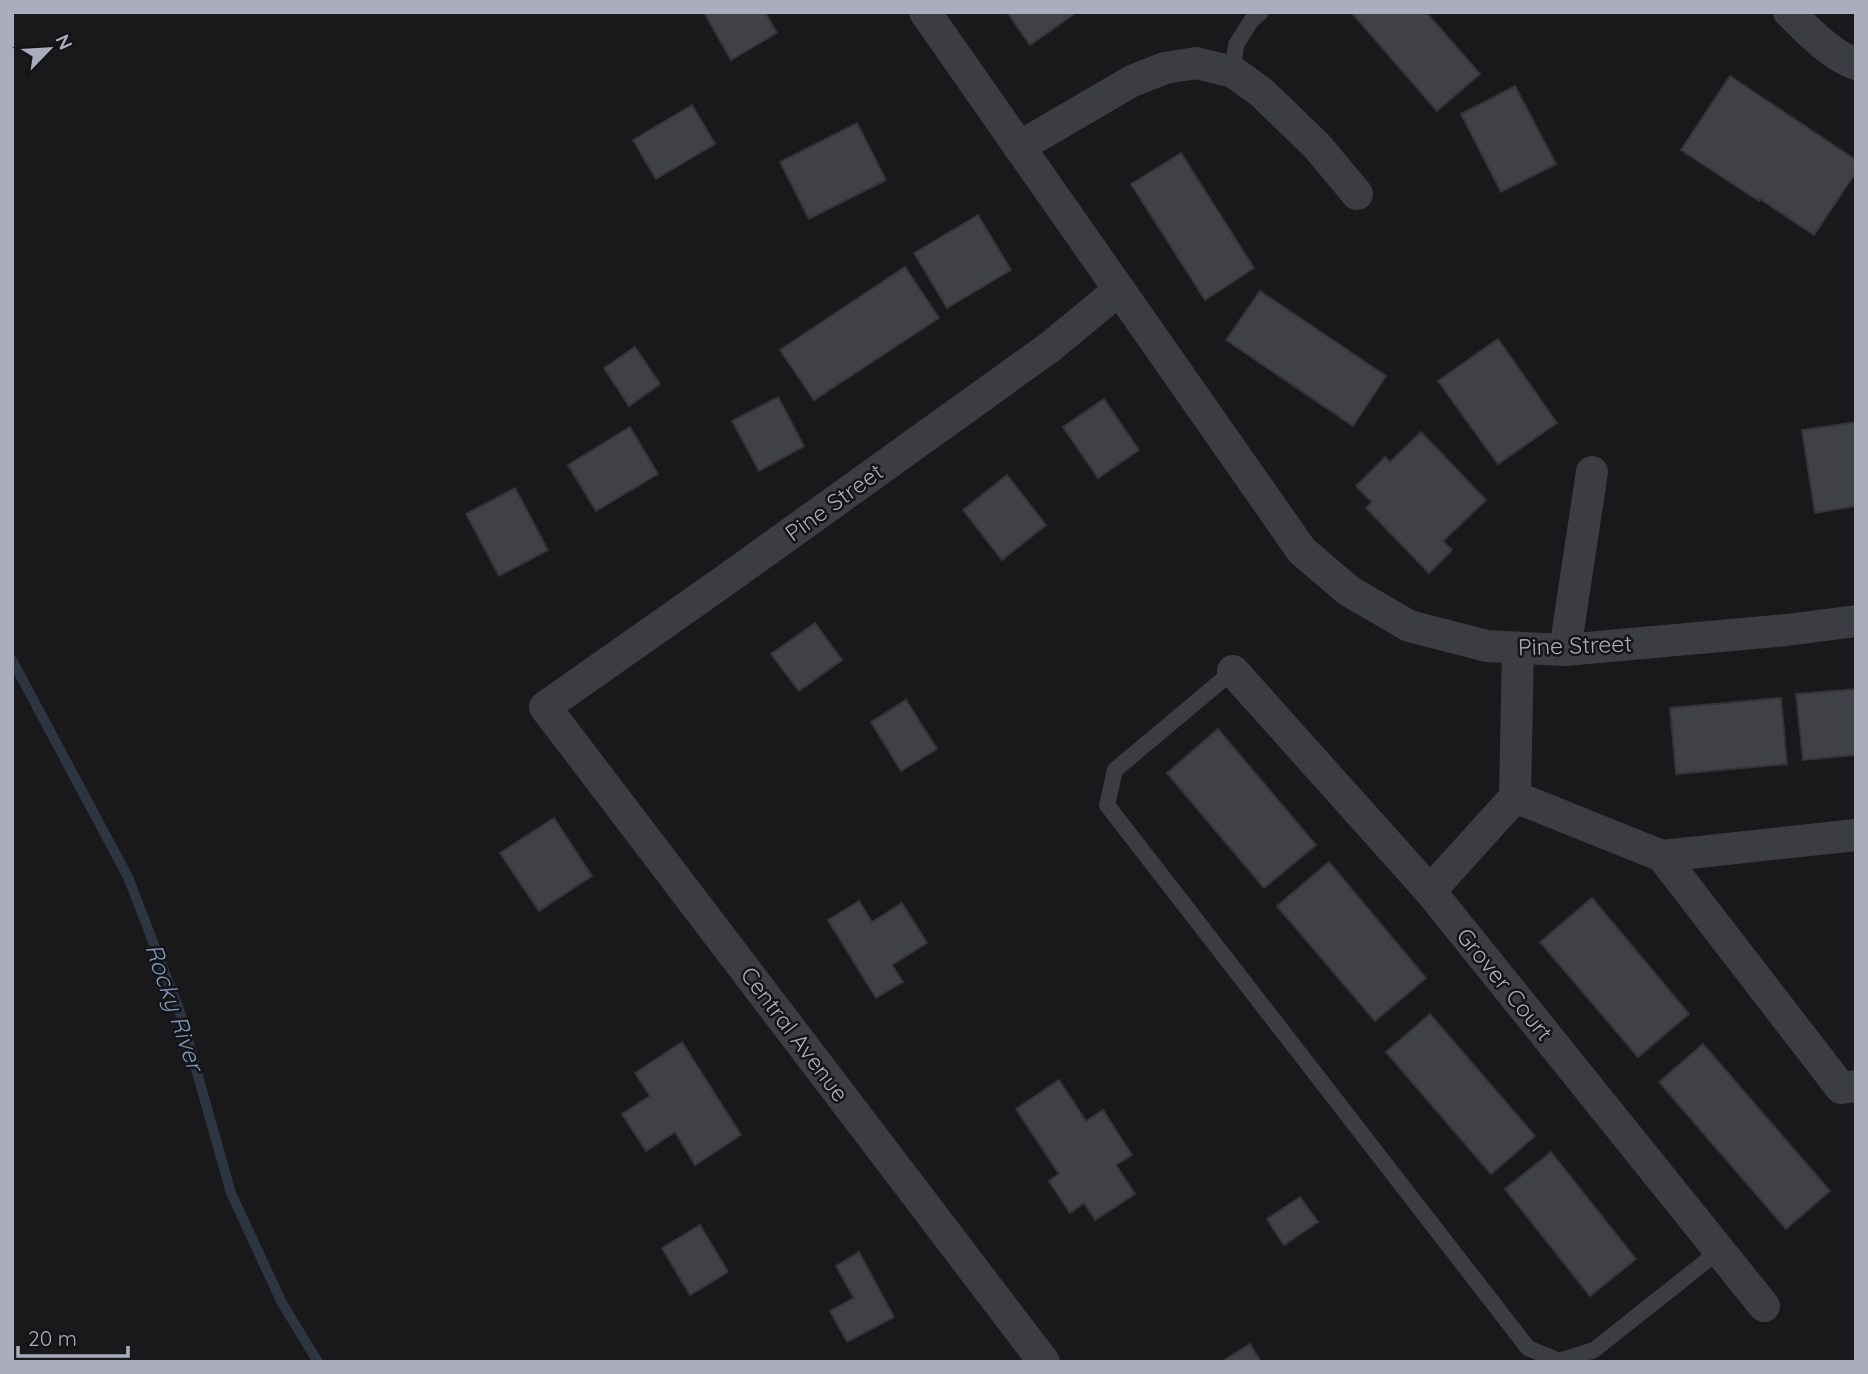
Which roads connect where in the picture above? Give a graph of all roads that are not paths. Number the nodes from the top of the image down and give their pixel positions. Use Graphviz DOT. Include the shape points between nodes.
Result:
graph roads {
  1 [pos="925,12"];
  2 [pos="1261,12"];
  3 [pos="1789,12"];
  4 [pos="1856,64"];
  5 [pos="1233,72"];
  6 [pos="1019,147"];
  7 [pos="1357,194"];
  8 [pos="1119,290"];
  9 [pos="1592,472"];
  10 [pos="1856,621"];
  11 [pos="1518,648"];
  12 [pos="1565,650"];
  13 [pos="1233,671"];
  14 [pos="545,706"];
  15 [pos="1515,797"];
  16 [pos="1856,835"];
  17 [pos="1662,856"];
  18 [pos="1430,891"];
  19 [pos="1856,1086"];
  20 [pos="1720,1251"];
  21 [pos="1765,1307"];
  22 [pos="1044,1362"];
  1 -- 6 [label="street, Pine Street"];
  2 -- 5 [label="lane" via="1236,45"];
  3 -- 4 [label="street" via="1818,40"];
  5 -- 6 [label="street" via="1196,63 1165,68 1132,81"];
  5 -- 7 [label="street" via="1261,92 1317,146"];
  6 -- 8 [label="street, Pine Street"];
  8 -- 11 [label="street, Pine Street" via="1302,551 1349,590 1409,626 1487,646"];
  8 -- 14 [label="street, Pine Street" via="1050,347"];
  9 -- 12 [label="street"];
  10 -- 12 [label="street, Pine Street"];
  11 -- 12 [label="street, Pine Street"];
  11 -- 15 [label="street"];
  13 -- 18 [label="street, Grover Court"];
  13 -- 20 [label="lane" via="1115,770 1107,804 1528,1348 1559,1361 1594,1350"];
  14 -- 22 [label="street, Central Avenue"];
  15 -- 17 [label="street"];
  15 -- 18 [label="street"];
  16 -- 17 [label="street"];
  17 -- 19 [label="street" via="1841,1088"];
  18 -- 20 [label="street, Grover Court"];
  20 -- 21 [label="street, Grover Court"];
}
